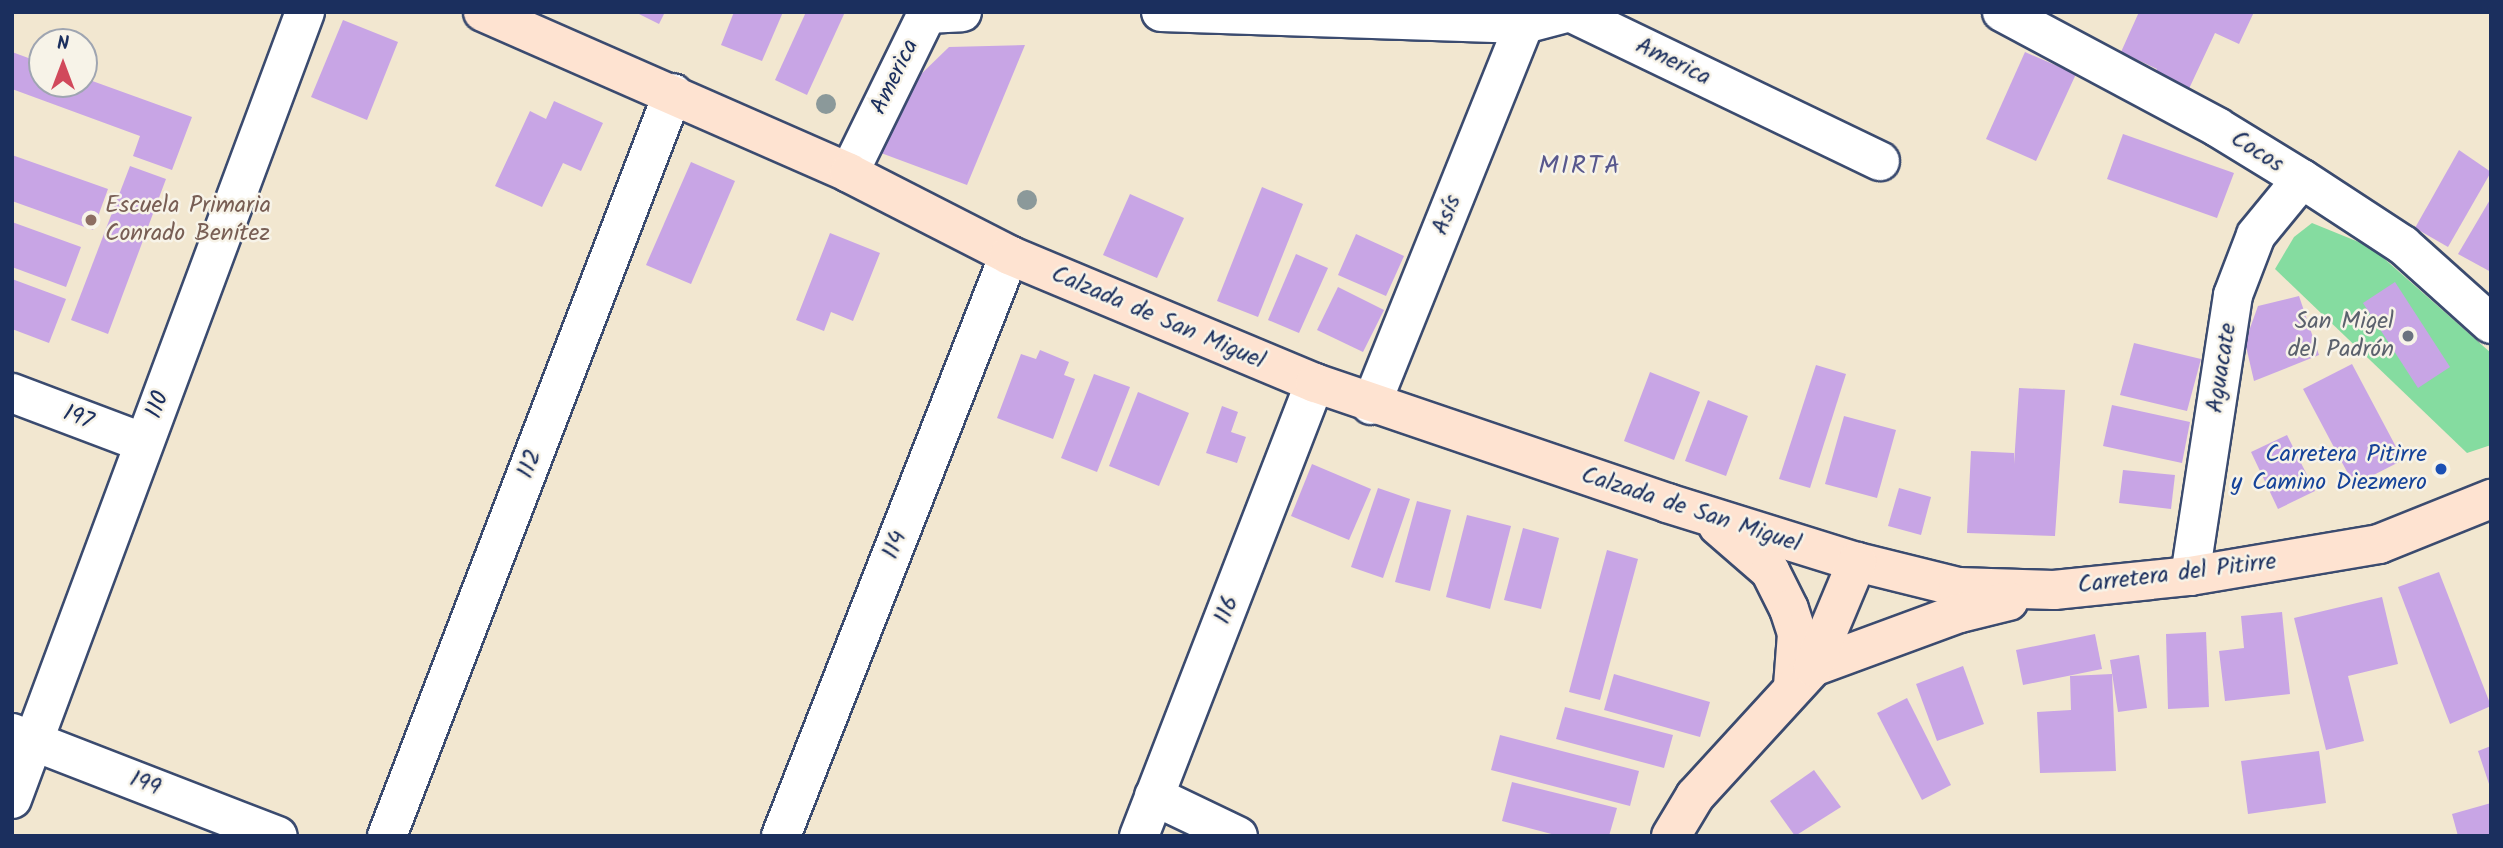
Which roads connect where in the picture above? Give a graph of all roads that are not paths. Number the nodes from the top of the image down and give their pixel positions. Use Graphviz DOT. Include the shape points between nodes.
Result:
graph roads {
  1 [pos="304,12"];
  2 [pos="483,12"];
  3 [pos="962,12"];
  4 [pos="1161,12"];
  5 [pos="2002,12"];
  6 [pos="1524,24"];
  7 [pos="673,93"];
  8 [pos="1880,161"];
  9 [pos="849,173"];
  10 [pos="2302,179"];
  11 [pos="1009,255"];
  12 [pos="2491,324"];
  13 [pos="1315,383"];
  14 [pos="12,393"];
  15 [pos="1371,405"];
  16 [pos="144,443"];
  17 [pos="2491,499"];
  18 [pos="1704,514"];
  19 [pos="1857,562"];
  20 [pos="2190,576"];
  21 [pos="2054,590"];
  22 [pos="1803,677"];
  23 [pos="23,737"];
  24 [pos="1154,796"];
  25 [pos="12,799"];
  26 [pos="278,836"];
  27 [pos="387,836"];
  28 [pos="781,836"];
  29 [pos="1139,836"];
  30 [pos="1238,836"];
  31 [pos="1671,836"];
  1 -- 16 [label="street, 110"];
  2 -- 7 [label="main road, Calzada de San Miguel"];
  3 -- 9 [label="street, America" via="927,14"];
  4 -- 6 [label="street, America"];
  5 -- 10 [label="street, Cocos" via="2217,127"];
  6 -- 8 [label="street, America" via="1570,12"];
  6 -- 15 [label="street, Asís"];
  7 -- 9 [label="main road, Calzada de San Miguel"];
  7 -- 27 [label="street, 112"];
  9 -- 11 [label="main road, Calzada de San Miguel"];
  10 -- 12 [label="street, Cocos" via="2403,245"];
  10 -- 20 [label="street, Aguacate" via="2256,235 2233,295"];
  11 -- 13 [label="main road, Calzada de San Miguel"];
  11 -- 28 [label="street, 114"];
  13 -- 15 [label="main road, Calzada de San Miguel"];
  13 -- 24 [label="street, 116"];
  14 -- 16 [label="street, 197"];
  15 -- 18 [label="main road, Calzada de San Miguel"];
  16 -- 23 [label="street, 110"];
  17 -- 20 [label="main road, Carretera del Pitirre" via="2379,544"];
  18 -- 19 [label="main road, Calzada de San Miguel"];
  18 -- 22 [label="main road" via="1770,571 1797,634"];
  19 -- 21 [label="main road, Carretera del Pitirre" via="1958,587"];
  19 -- 22 [label="main road"];
  20 -- 21 [label="main road, Carretera del Pitirre"];
  21 -- 22 [label="main road" via="1960,613"];
  22 -- 31 [label="main road" via="1695,796"];
  23 -- 25 [label="street, 110"];
  23 -- 26 [label="street, 199"];
  24 -- 29 [label="street, 116"];
  24 -- 30 [label="street"];
}
